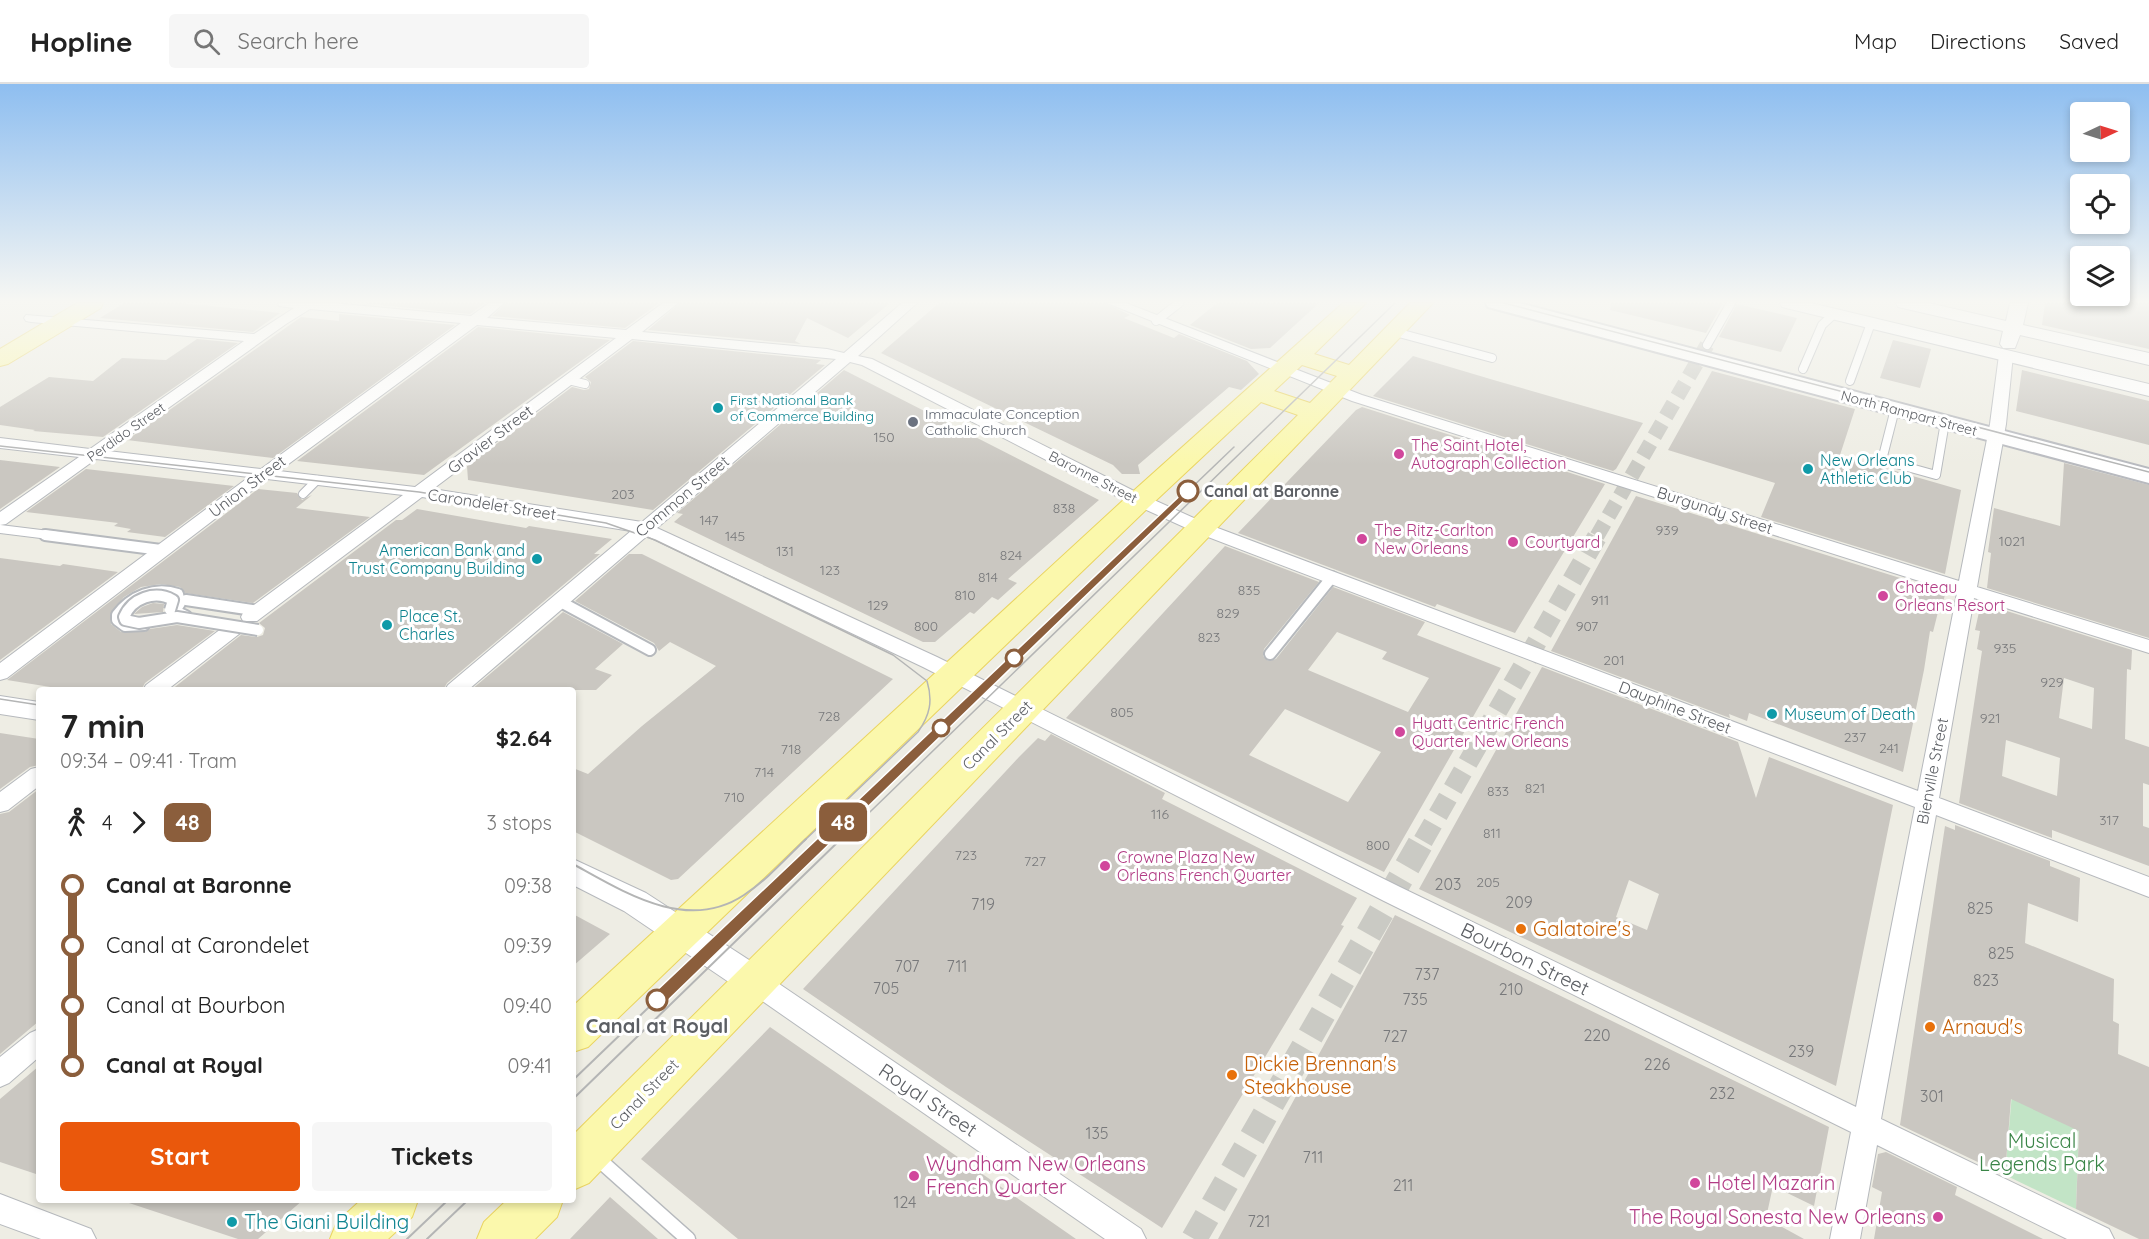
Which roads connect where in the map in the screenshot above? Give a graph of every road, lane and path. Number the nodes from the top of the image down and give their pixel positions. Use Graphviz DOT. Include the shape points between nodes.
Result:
graph roads {
  1 [pos="231,357"];
  2 [pos="423,357"];
  3 [pos="600,357"];
  4 [pos="847,357"];
  5 [pos="1270,357"];
  6 [pos="1296,357"];
  7 [pos="1371,357"];
  8 [pos="1488,357"];
  9 [pos="1698,357"];
  10 [pos="1755,357"];
  11 [pos="1808,357"];
  12 [pos="1859,357"];
  13 [pos="2006,357"];
  14 [pos="2014,357"];
  15 [pos="1492,358"];
  16 [pos="1289,363"];
  17 [pos="1803,369"];
  18 [pos="568,381"];
  19 [pos="1850,381"];
  20 [pos="1346,382"];
  21 [pos="585,384"];
  22 [pos="2149,390"];
  23 [pos="1257,393"];
  24 [pos="1895,409"];
  25 [pos="1315,413"];
  26 [pos="1945,422"];
  27 [pos="1997,427"];
  28 [pos="0,442"];
  29 [pos="96,453"];
  30 [pos="2149,459"];
  31 [pos="265,473"];
  32 [pos="2149,476"];
  33 [pos="317,480"];
  34 [pos="419,492"];
  35 [pos="303,494"];
  36 [pos="1140,500"];
  37 [pos="0,520"];
  38 [pos="644,528"];
  39 [pos="1201,528"];
  40 [pos="0,529"];
  41 [pos="168,548"];
  42 [pos="1332,577"];
  43 [pos="1967,590"];
  44 [pos="186,600"];
  45 [pos="559,601"];
  46 [pos="172,610"];
  47 [pos="248,623"];
  48 [pos="2149,647"];
  49 [pos="650,650"];
  50 [pos="1270,654"];
  51 [pos="0,673"];
  52 [pos="954,674"];
  53 [pos="157,687"];
  54 [pos="459,687"];
  55 [pos="0,705"];
  56 [pos="1022,710"];
  57 [pos="36,711"];
  58 [pos="36,777"];
  59 [pos="1927,802"];
  60 [pos="0,804"];
  61 [pos="576,872"];
  62 [pos="2149,887"];
  63 [pos="681,931"];
  64 [pos="754,981"];
  65 [pos="576,1030"];
  66 [pos="36,1044"];
  67 [pos="0,1074"];
  68 [pos="1866,1125"];
  69 [pos="581,1159"];
  70 [pos="537,1203"];
  71 [pos="0,1209"];
  72 [pos="81,1239"];
  73 [pos="501,1239"];
  74 [pos="688,1239"];
  75 [pos="1131,1239"];
  76 [pos="1845,1239"];
  77 [pos="2099,1239"];
  1 -- 29 [label="street, Perdido Street"];
  2 -- 31 [label="street, Union Street"];
  3 -- 18 [label="street, Gravier Street"];
  4 -- 36 [label="street, Baronne Street" via="867,362"];
  4 -- 38 [label="street, Common Street"];
  5 -- 16 [label="street"];
  6 -- 16 [label="main road"];
  7 -- 20 [label="main road, Canal Street"];
  8 -- 15 [label="lane"];
  9 -- 24 [label="main road, North Rampart Street"];
  10 -- 17 [label="main road, North Rampart Street"];
  11 -- 17 [label="lane"];
  12 -- 19 [label="lane"];
  13 -- 27 [label="street, Bienville Street"];
  14 -- 22 [label="street"];
  16 -- 20 [label="main road"];
  16 -- 23 [label="main road"];
  17 -- 19 [label="main road, North Rampart Street"];
  18 -- 21 [label="lane"];
  18 -- 34 [label="street, Gravier Street"];
  19 -- 27 [label="main road, North Rampart Street"];
  20 -- 25 [label="main road, Canal Street"];
  20 -- 43 [label="street, Burgundy Street"];
  23 -- 25 [label="main road"];
  23 -- 36 [label="main road"];
  24 -- 26 [label="main road, North Rampart Street"];
  24 -- 26 [label="lane" via="1882,460 1936,475"];
  25 -- 39 [label="main road, Canal Street"];
  26 -- 27 [label="main road, North Rampart Street"];
  27 -- 30 [label="main road, North Rampart Street"];
  27 -- 32 [label="main road, North Rampart Street"];
  27 -- 43 [label="street, Bienville Street"];
  28 -- 29 [label="street, Carondelet Street"];
  29 -- 31 [label="street, Carondelet Street"];
  29 -- 37 [label="street, Perdido Street"];
  31 -- 33 [label="street, Carondelet Street"];
  31 -- 41 [label="street, Union Street"];
  33 -- 34 [label="street, Carondelet Street"];
  33 -- 35 [label="lane"];
  34 -- 38 [label="street, Carondelet Street"];
  34 -- 47 [label="street, Gravier Street" via="276,592"];
  36 -- 39 [label="street, Baronne Street"];
  36 -- 52 [label="main road"];
  38 -- 45 [label="street, Common Street"];
  38 -- 52 [label="street, Carondelet Street"];
  39 -- 42 [label="street, Dauphine Street"];
  39 -- 56 [label="main road, Canal Street"];
  40 -- 41 [label="lane"];
  41 -- 51 [label="street, Union Street"];
  42 -- 50 [label="lane"];
  42 -- 59 [label="street, Dauphine Street"];
  43 -- 48 [label="street, Burgundy Street"];
  43 -- 59 [label="street, Bienville Street"];
  44 -- 47 [label="lane"];
  45 -- 49 [label="lane"];
  45 -- 54 [label="street, Common Street"];
  46 -- 46 [label="lane, bridge" via="150,624 125,626 117,620 126,604 154,591 178,594 180,603"];
  46 -- 47 [label="lane" via="180,615"];
  46 -- 47 [label="lane, bridge" via="173,600 156,595 137,602 124,617 133,623 177,617"];
  47 -- 53 [label="street, Gravier Street"];
  52 -- 56 [label="street, Bourbon Street"];
  52 -- 63 [label="main road"];
  55 -- 57 [label="street"];
  56 -- 64 [label="main road, Canal Street"];
  56 -- 68 [label="street, Bourbon Street"];
  58 -- 60 [label="street"];
  59 -- 62 [label="street, Dauphine Street"];
  59 -- 68 [label="street, Bienville Street"];
  61 -- 63 [label="street"];
  63 -- 64 [label="street"];
  63 -- 65 [label="main road"];
  64 -- 69 [label="main road, Canal Street"];
  64 -- 75 [label="street, Royal Street"];
  66 -- 67 [label="street"];
  68 -- 76 [label="street, Bienville Street"];
  68 -- 77 [label="street, Bourbon Street"];
  69 -- 74 [label="lane"];
  70 -- 73 [label="main road"];
  71 -- 72 [label="street"];
}
